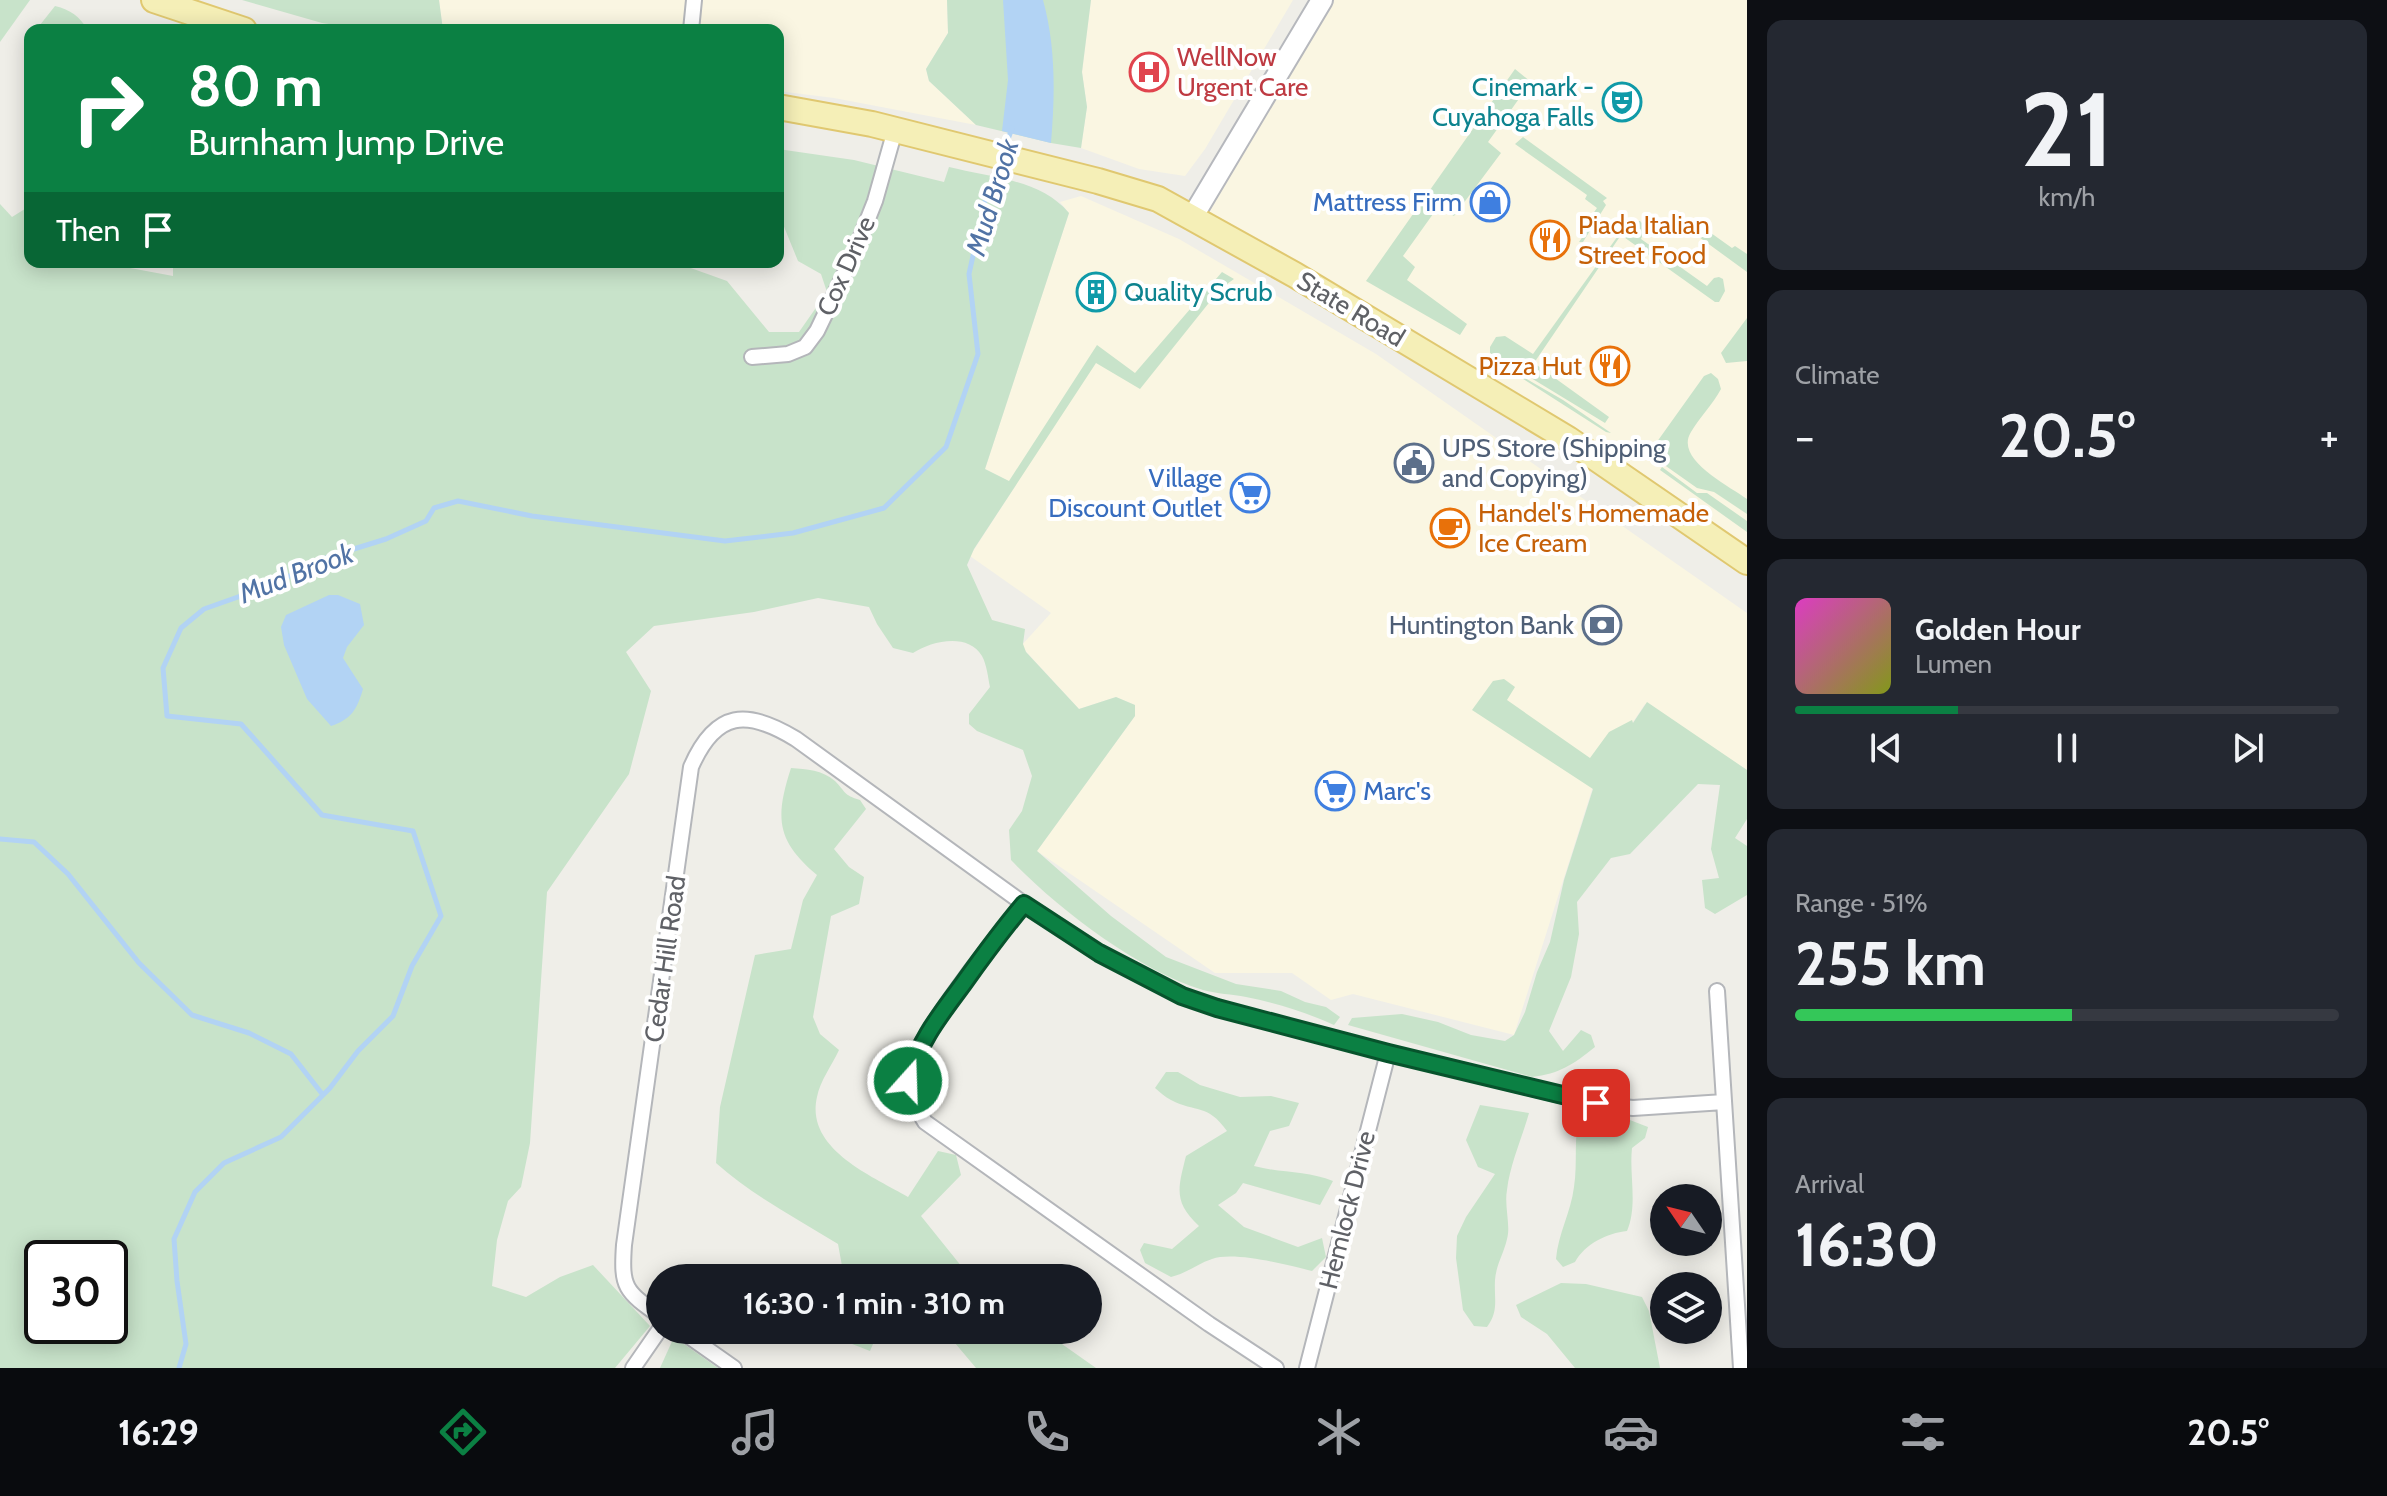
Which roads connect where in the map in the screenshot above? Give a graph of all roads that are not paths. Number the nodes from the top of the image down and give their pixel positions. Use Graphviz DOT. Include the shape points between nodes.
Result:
graph roads {
  1 [pos="154,0"];
  2 [pos="694,0"];
  3 [pos="1322,0"];
  4 [pos="226,24"];
  5 [pos="692,24"];
  6 [pos="784,108"];
  7 [pos="895,130"];
  8 [pos="1193,216"];
  9 [pos="752,357"];
  10 [pos="1747,562"];
  11 [pos="1024,904"];
  12 [pos="1717,991"];
  13 [pos="1388,1053"];
  14 [pos="1724,1102"];
  15 [pos="646,1306"];
  16 [pos="650,1344"];
  17 [pos="700,1344"];
  18 [pos="633,1368"];
  19 [pos="734,1368"];
  20 [pos="1276,1368"];
  21 [pos="1307,1368"];
  22 [pos="1741,1368"];
  1 -- 4 [label="main road"];
  2 -- 5 [label="street"];
  3 -- 8 [label="main road"];
  6 -- 7 [label="main road, State Road"];
  7 -- 8 [label="main road, State Road" via="1098,181"];
  7 -- 9 [label="street, Cox Drive" via="875,201 817,331 805,347 788,354"];
  8 -- 10 [label="main road, State Road" via="1568,439"];
  11 -- 13 [label="street, Cedar Hill Road" via="1099,953 1182,996"];
  11 -- 15 [label="street, Cedar Hill Road" via="771,724 740,718 711,735 691,767 622,1272 625,1285"];
  11 -- 20 [label="street" via="926,1036 908,1081 913,1100 925,1122"];
  12 -- 14 [label="street"];
  13 -- 14 [label="street, Cedar Hill Road" via="1601,1105"];
  13 -- 21 [label="street, Hemlock Drive"];
  14 -- 22 [label="street"];
  16 -- 18 [label="street"];
  17 -- 19 [label="street"];
}
